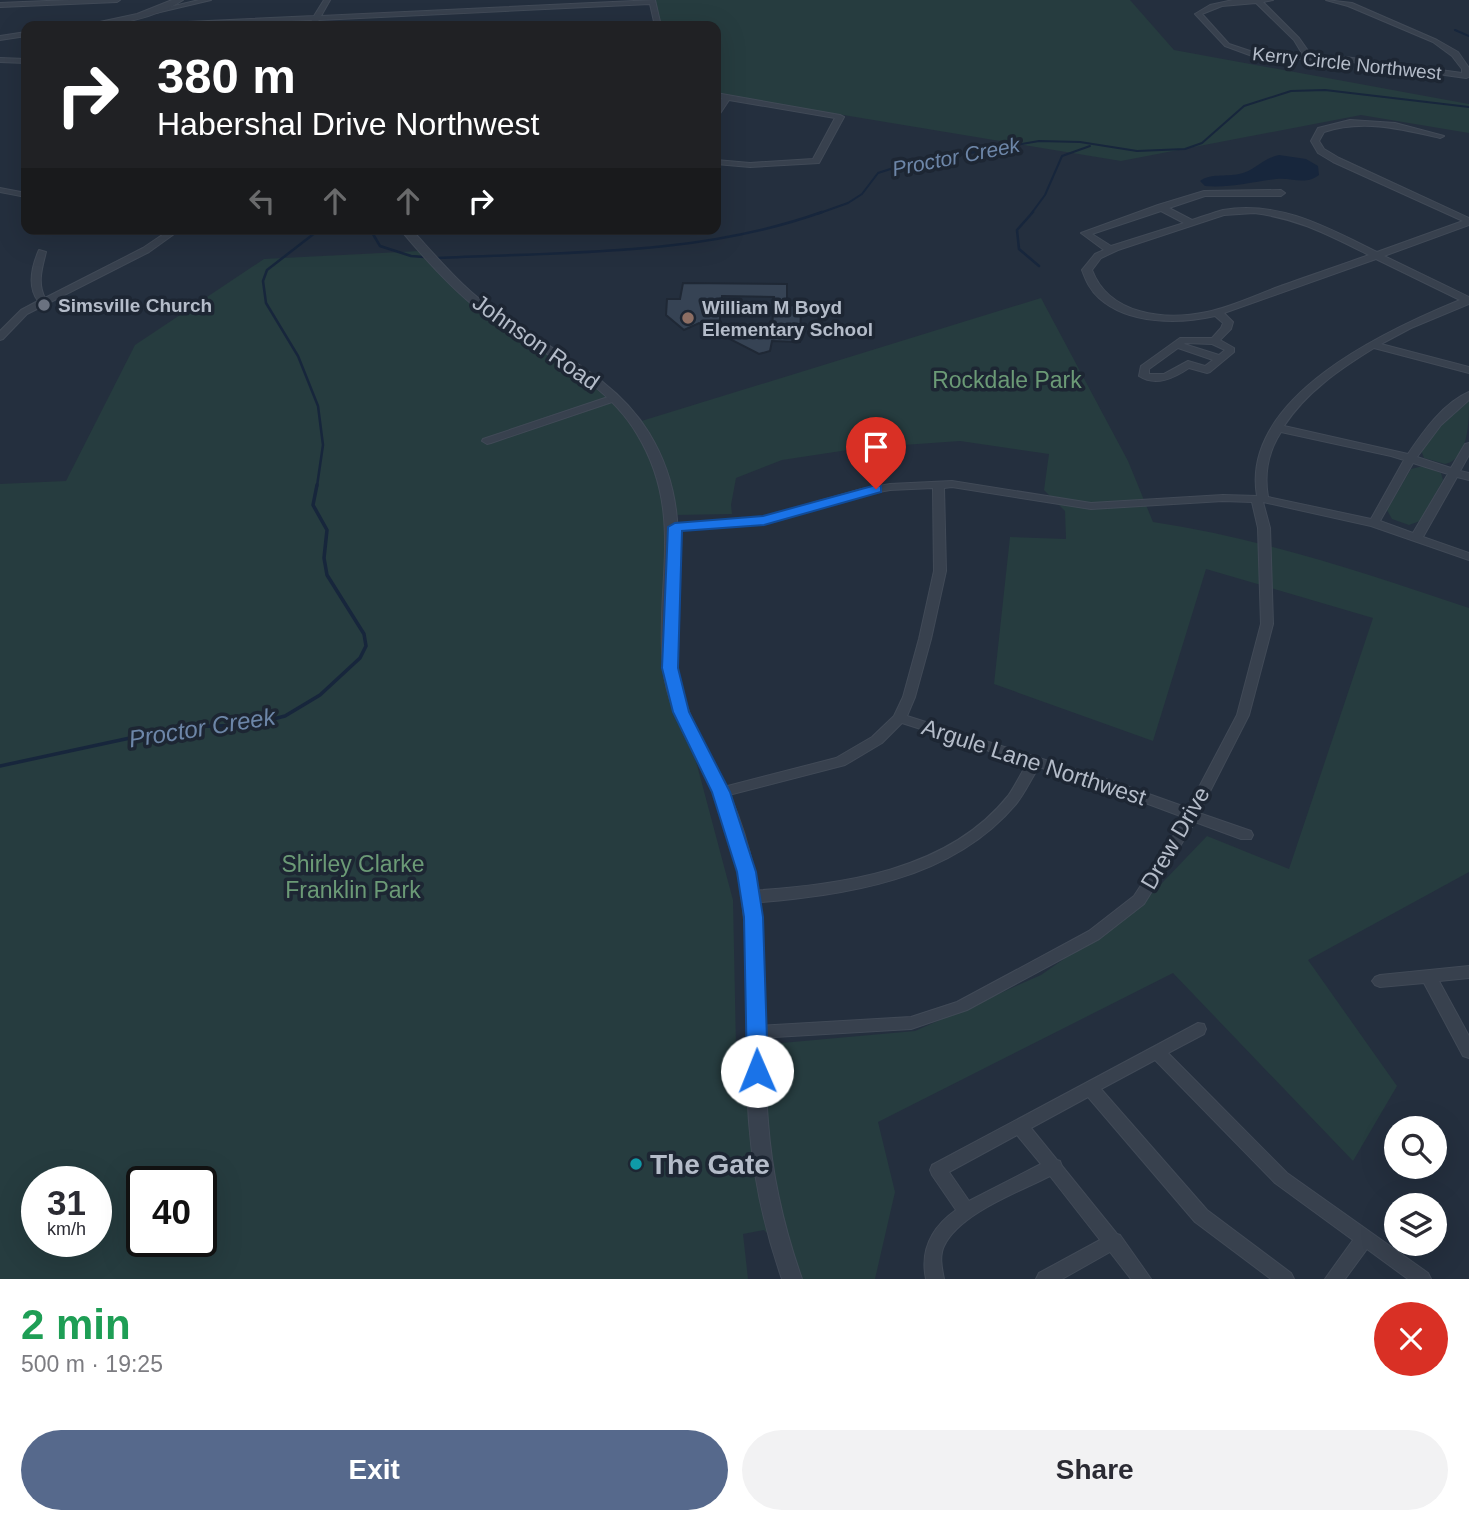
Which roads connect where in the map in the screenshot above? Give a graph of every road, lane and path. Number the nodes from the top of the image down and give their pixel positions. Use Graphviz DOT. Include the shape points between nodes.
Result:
graph roads {
  1 [pos="117,0"];
  2 [pos="179,0"];
  3 [pos="208,0"];
  4 [pos="327,0"];
  5 [pos="1257,0"];
  6 [pos="1269,0"];
  7 [pos="1329,0"];
  8 [pos="86,1"];
  9 [pos="652,1"];
  10 [pos="0,5"];
  11 [pos="156,11"];
  12 [pos="318,20"];
  13 [pos="109,21"];
  14 [pos="289,21"];
  15 [pos="657,21"];
  16 [pos="21,35"];
  17 [pos="0,38"];
  18 [pos="1308,57"];
  19 [pos="0,60"];
  20 [pos="21,61"];
  21 [pos="1467,78"];
  22 [pos="721,95"];
  23 [pos="727,97"];
  24 [pos="721,106"];
  25 [pos="1440,136"];
  26 [pos="721,162"];
  27 [pos="0,190"];
  28 [pos="1281,193"];
  29 [pos="21,194"];
  30 [pos="1161,207"];
  31 [pos="1469,221"];
  32 [pos="1190,223"];
  33 [pos="168,235"];
  34 [pos="411,235"];
  35 [pos="1111,250"];
  36 [pos="42,252"];
  37 [pos="1376,256"];
  38 [pos="1469,301"];
  39 [pos="43,302"];
  40 [pos="1219,313"];
  41 [pos="0,338"];
  42 [pos="1214,341"];
  43 [pos="1177,345"];
  44 [pos="1373,345"];
  45 [pos="1220,359"];
  46 [pos="1469,370"];
  47 [pos="1469,395"];
  48 [pos="614,397"];
  49 [pos="1278,428"];
  50 [pos="487,441"];
  51 [pos="1469,446"];
  52 [pos="1409,458"];
  53 [pos="1453,471"];
  54 [pos="1469,477"];
  55 [pos="938,484"];
  56 [pos="1260,499"];
  57 [pos="1374,523"];
  58 [pos="675,527"];
  59 [pos="1416,538"];
  60 [pos="1469,558"];
  61 [pos="900,718"];
  62 [pos="1035,762"];
  63 [pos="721,792"];
  64 [pos="1191,814"];
  65 [pos="1246,835"];
  66 [pos="751,897"];
  67 [pos="1469,972"];
  68 [pos="1428,976"];
  69 [pos="1380,981"];
  70 [pos="1198,1029"];
  71 [pos="757,1032"];
  72 [pos="1469,1051"];
  73 [pos="1157,1052"];
  74 [pos="1090,1088"];
  75 [pos="1020,1126"];
  76 [pos="1054,1166"];
  77 [pos="967,1212"];
  78 [pos="1364,1239"];
  79 [pos="1114,1241"];
  80 [pos="792,1279"];
  81 [pos="935,1279"];
  82 [pos="1045,1279"];
  83 [pos="1142,1279"];
  84 [pos="1285,1279"];
  85 [pos="1334,1279"];
  86 [pos="1422,1279"];
  1 -- 8 [label="street"];
  2 -- 11 [label="street"];
  3 -- 11 [label="street"];
  4 -- 12 [label="street"];
  5 -- 6 [label="street, Kerry Circle Northwest"];
  5 -- 18 [label="street" via="1297,39"];
  5 -- 18 [label="street, Kerry Circle Northwest" via="1213,5 1198,15 1219,40 1239,51"];
  7 -- 21 [label="street, Kerry Circle Northwest" via="1357,7 1446,47 1461,62"];
  8 -- 10 [label="street"];
  9 -- 12 [label="street"];
  9 -- 15 [label="street"];
  11 -- 13 [label="street"];
  12 -- 14 [label="street"];
  16 -- 17 [label="street"];
  18 -- 21 [label="street, Kerry Circle Northwest" via="1388,64"];
  19 -- 20 [label="street"];
  22 -- 23 [label="street"];
  23 -- 24 [label="street"];
  23 -- 26 [label="street" via="841,117 816,161"];
  25 -- 31 [label="street" via="1370,122 1340,122 1321,130 1315,141 1336,160"];
  27 -- 29 [label="street"];
  28 -- 30 [label="street" via="1212,193"];
  30 -- 32 [label="street"];
  30 -- 35 [label="street" via="1085,233"];
  31 -- 37 [label="street"];
  32 -- 35 [label="street"];
  32 -- 37 [label="street" via="1231,212 1276,213 1309,222"];
  33 -- 39 [label="street"];
  34 -- 48 [label="street, Johnson Road" via="476,303 574,365"];
  35 -- 40 [label="street" via="1098,256 1087,270 1095,289 1121,307 1173,319"];
  36 -- 39 [label="street" via="35,278 37,296"];
  37 -- 38 [label="street"];
  37 -- 40 [label="street"];
  38 -- 44 [label="street, Drew Drive" via="1420,319"];
  39 -- 41 [label="street" via="23,312"];
  40 -- 42 [label="street" via="1228,322"];
  42 -- 43 [label="street" via="1191,338"];
  42 -- 45 [label="street" via="1231,350"];
  43 -- 45 [label="street"];
  43 -- 45 [label="street" via="1144,368 1144,376 1172,376 1188,364 1207,370"];
  44 -- 46 [label="street"];
  44 -- 49 [label="street, Drew Drive" via="1325,376 1299,399"];
  47 -- 52 [label="street" via="1432,426"];
  48 -- 50 [label="street"];
  48 -- 58 [label="street, Johnson Road" via="657,458 670,493"];
  49 -- 52 [label="street"];
  49 -- 56 [label="street, Drew Drive" via="1260,473"];
  51 -- 53 [label="street"];
  52 -- 53 [label="street"];
  52 -- 57 [label="street"];
  53 -- 54 [label="street"];
  53 -- 59 [label="street"];
  55 -- 56 [label="street" via="1091,506"];
  55 -- 58 [label="street" via="862,492 764,520"];
  55 -- 61 [label="street" via="940,570 925,639"];
  56 -- 57 [label="street"];
  56 -- 64 [label="street, Drew Drive" via="1267,624 1243,715"];
  57 -- 59 [label="street"];
  58 -- 63 [label="street, Johnson Road" via="670,668 681,712"];
  59 -- 60 [label="street"];
  61 -- 62 [label="street, Argule Lane Northwest"];
  61 -- 63 [label="street" via="877,740 840,762"];
  62 -- 64 [label="street, Argule Lane Northwest"];
  62 -- 66 [label="street" via="996,817 942,856 901,874 853,887"];
  63 -- 66 [label="street, Johnson Road"];
  64 -- 65 [label="street, Argule Lane Northwest"];
  64 -- 71 [label="street, Drew Drive" via="1139,900 1094,935 962,1006 911,1023"];
  66 -- 71 [label="street, Johnson Road"];
  67 -- 68 [label="street"];
  68 -- 69 [label="street"];
  68 -- 72 [label="street"];
  70 -- 73 [label="street"];
  71 -- 80 [label="street, Johnson Road" via="761,1157 780,1247"];
  73 -- 74 [label="street"];
  73 -- 78 [label="street" via="1281,1178"];
  74 -- 75 [label="street"];
  74 -- 84 [label="street" via="1201,1216"];
  75 -- 76 [label="street"];
  75 -- 77 [label="street" via="938,1170"];
  76 -- 77 [label="street"];
  76 -- 79 [label="street"];
  77 -- 81 [label="street" via="948,1226 937,1242 932,1264"];
  78 -- 85 [label="street"];
  78 -- 86 [label="street"];
  79 -- 82 [label="street"];
  79 -- 83 [label="street"];
}
